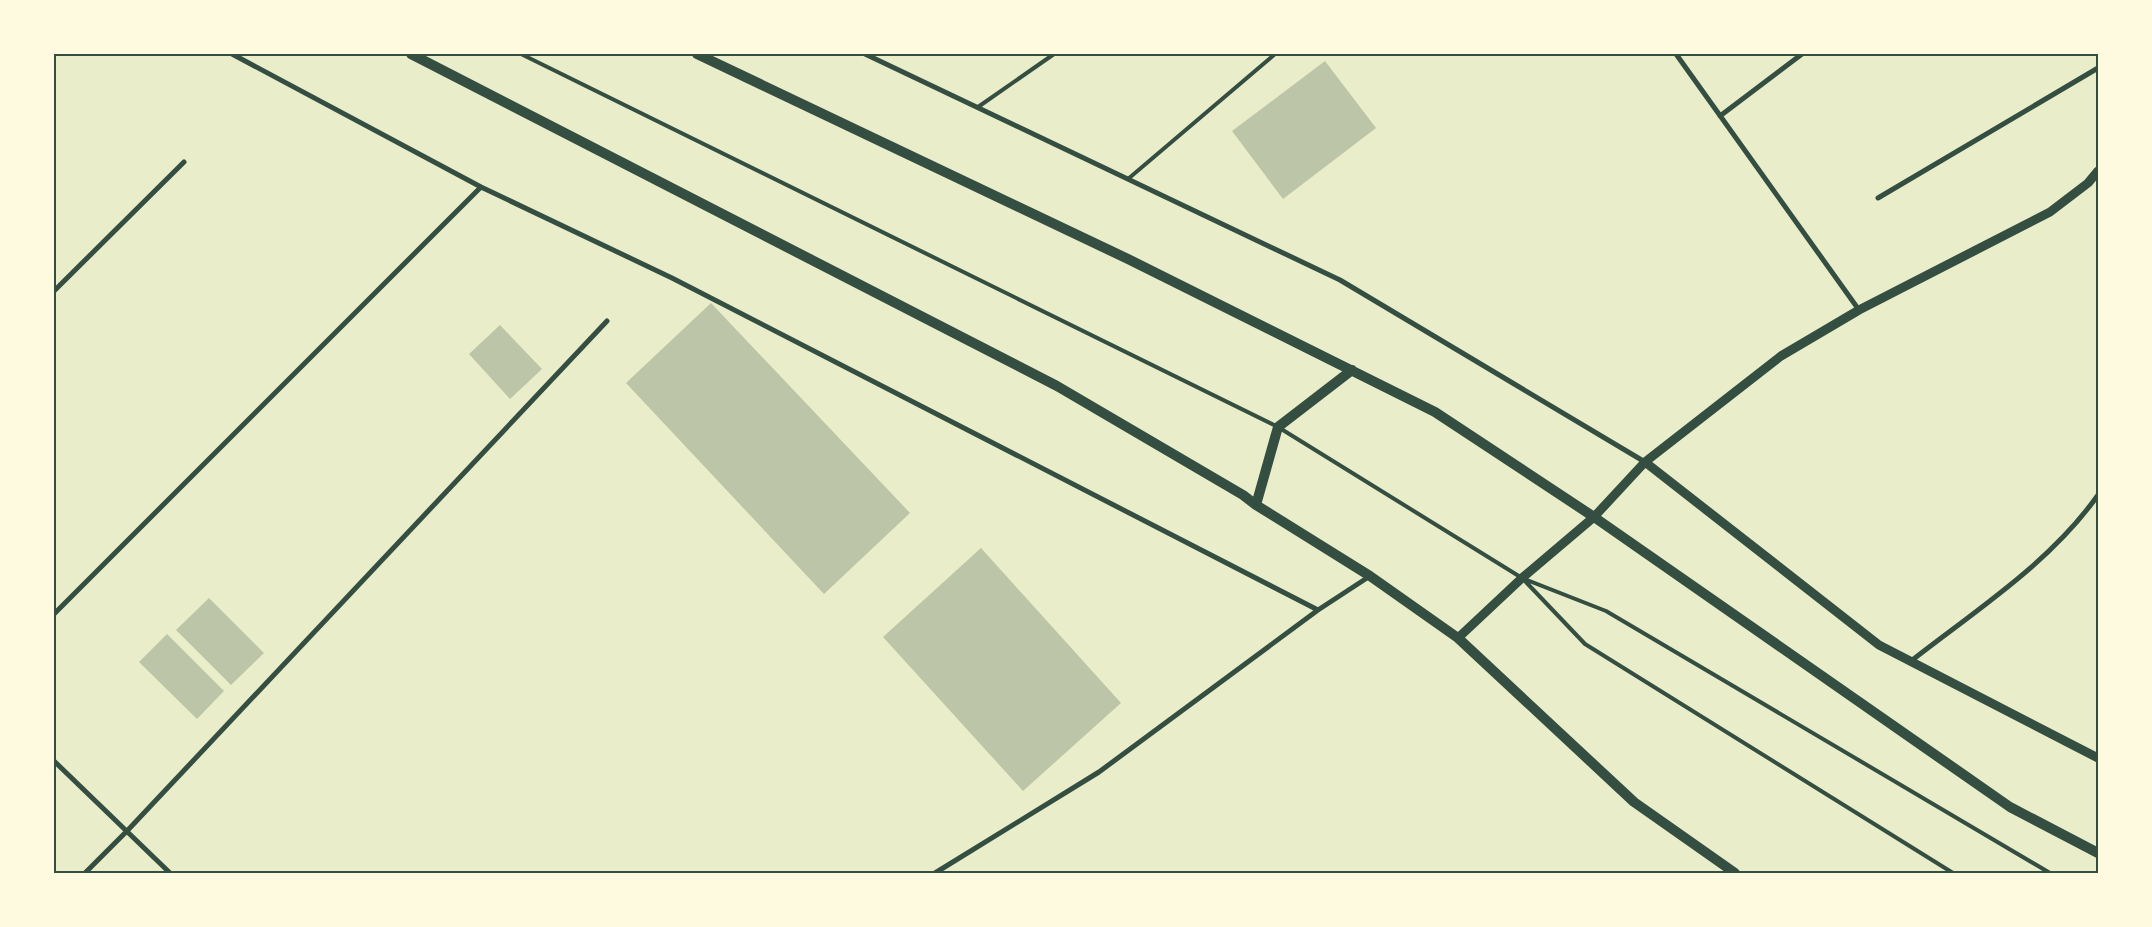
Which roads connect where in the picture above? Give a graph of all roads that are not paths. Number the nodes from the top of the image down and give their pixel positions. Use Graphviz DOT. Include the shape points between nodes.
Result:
graph roads {
  1 [pos="232,54"];
  2 [pos="411,54"];
  3 [pos="521,54"];
  4 [pos="697,54"];
  5 [pos="865,54"];
  6 [pos="1054,54"];
  7 [pos="1274,54"];
  8 [pos="1676,54"];
  9 [pos="1802,54"];
  10 [pos="2098,68"];
  11 [pos="978,107"];
  12 [pos="1720,116"];
  13 [pos="184,162"];
  14 [pos="2098,171"];
  15 [pos="1128,179"];
  16 [pos="481,187"];
  17 [pos="1878,198"];
  18 [pos="54,291"];
  19 [pos="1859,310"];
  20 [pos="607,321"];
  21 [pos="1352,370"];
  22 [pos="1278,426"];
  23 [pos="1645,462"];
  24 [pos="2098,495"];
  25 [pos="1256,505"];
  26 [pos="1594,517"];
  27 [pos="1370,576"];
  28 [pos="1522,578"];
  29 [pos="1318,610"];
  30 [pos="54,614"];
  31 [pos="1458,638"];
  32 [pos="1911,662"];
  33 [pos="2098,758"];
  34 [pos="54,761"];
  35 [pos="127,831"];
  36 [pos="2098,853"];
  37 [pos="85,873"];
  38 [pos="170,873"];
  39 [pos="935,873"];
  40 [pos="1735,873"];
  41 [pos="1953,873"];
  42 [pos="2050,873"];
  1 -- 16 [label="street"];
  2 -- 25 [label="main road" via="1057,386"];
  3 -- 22 [label="lane"];
  4 -- 21 [label="main road" via="1128,259"];
  5 -- 11 [label="street"];
  6 -- 11 [label="lane"];
  7 -- 15 [label="lane"];
  8 -- 12 [label="street"];
  9 -- 12 [label="street"];
  10 -- 17 [label="street"];
  11 -- 15 [label="street"];
  12 -- 19 [label="street"];
  13 -- 18 [label="street"];
  14 -- 19 [label="street" via="2088,183 2050,212"];
  15 -- 23 [label="street" via="1340,280"];
  16 -- 29 [label="street" via="672,278"];
  16 -- 30 [label="street"];
  19 -- 23 [label="street" via="1781,356"];
  20 -- 35 [label="street"];
  21 -- 22 [label="main road"];
  21 -- 26 [label="main road" via="1435,412"];
  22 -- 25 [label="main road"];
  22 -- 28 [label="lane"];
  23 -- 26 [label="street"];
  23 -- 32 [label="street" via="1878,645"];
  24 -- 32 [label="street" via="2059,543"];
  25 -- 27 [label="main road"];
  26 -- 28 [label="street"];
  26 -- 36 [label="main road" via="2010,807"];
  27 -- 29 [label="street"];
  27 -- 31 [label="main road"];
  28 -- 31 [label="street"];
  28 -- 41 [label="lane" via="1585,644"];
  28 -- 42 [label="lane" via="1606,611"];
  29 -- 39 [label="street" via="1099,772"];
  31 -- 40 [label="main road" via="1634,802"];
  32 -- 33 [label="street"];
  34 -- 35 [label="street"];
  35 -- 37 [label="street"];
  35 -- 38 [label="street"];
}
